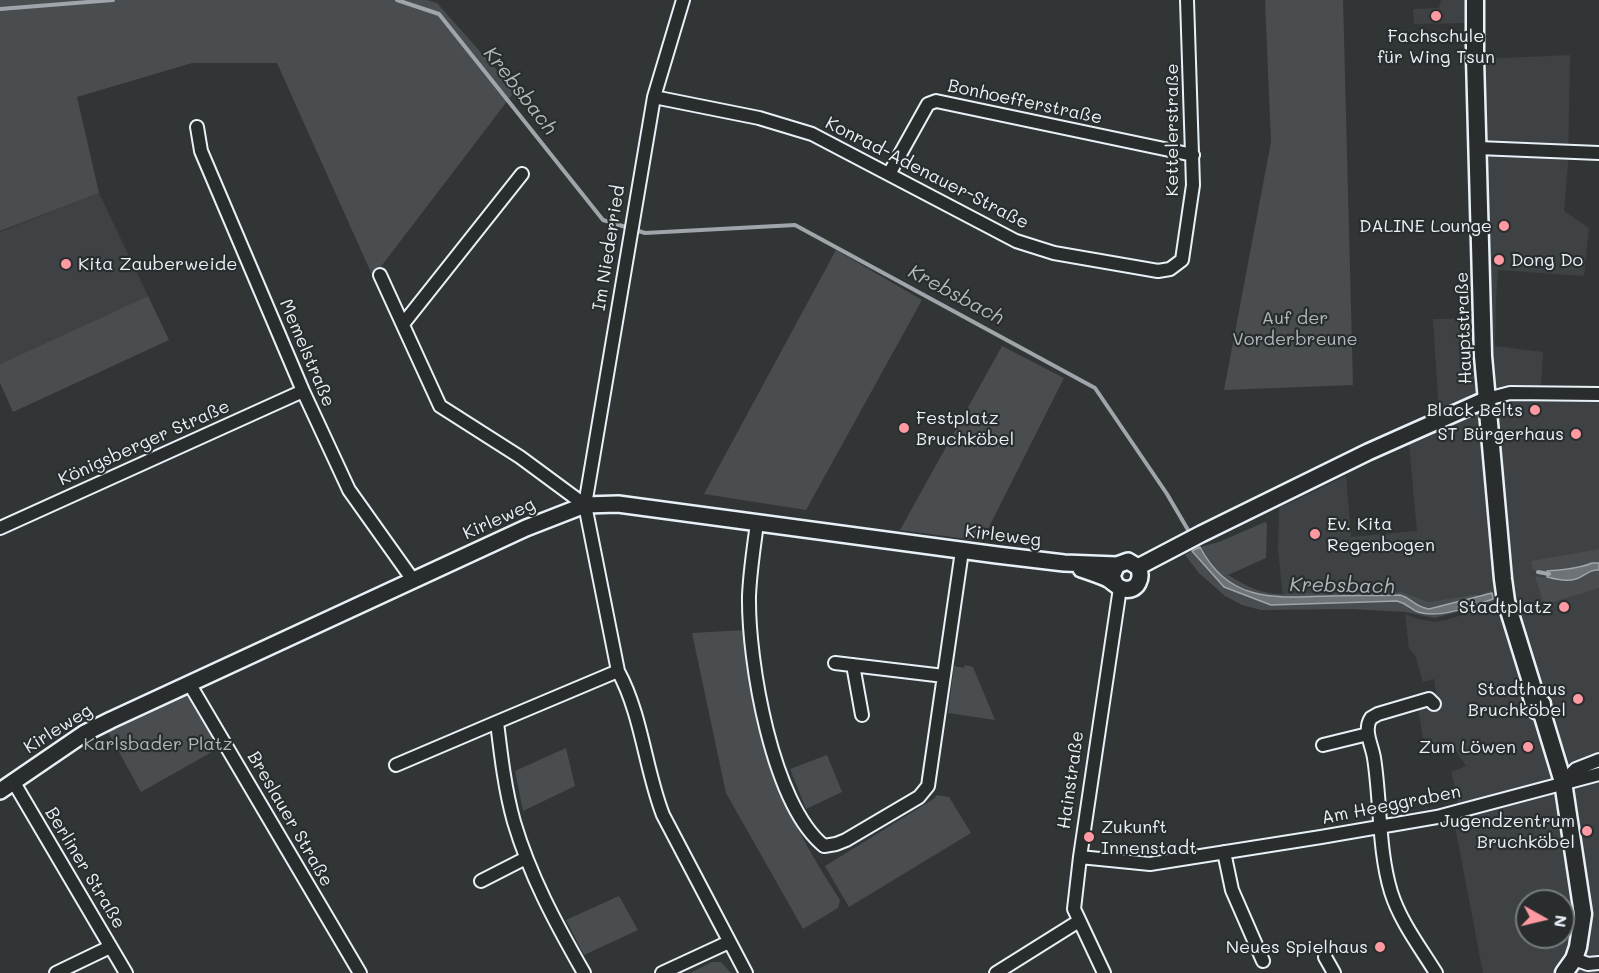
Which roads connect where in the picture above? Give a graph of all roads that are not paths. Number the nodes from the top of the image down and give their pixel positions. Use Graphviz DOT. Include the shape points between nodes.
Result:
graph roads {
  1 [pos="683,0"];
  2 [pos="1187,0"];
  3 [pos="1475,0"];
  4 [pos="654,97"];
  5 [pos="197,127"];
  6 [pos="1478,148"];
  7 [pos="1599,153"];
  8 [pos="1193,155"];
  9 [pos="522,174"];
  10 [pos="890,174"];
  11 [pos="1182,260"];
  12 [pos="380,275"];
  13 [pos="403,324"];
  14 [pos="303,391"];
  15 [pos="1599,394"];
  16 [pos="1487,399"];
  17 [pos="585,505"];
  18 [pos="757,523"];
  19 [pos="0,528"];
  20 [pos="962,550"];
  21 [pos="1064,563"];
  22 [pos="1117,565"];
  23 [pos="1138,567"];
  24 [pos="413,580"];
  25 [pos="1118,585"];
  26 [pos="835,663"];
  27 [pos="853,665"];
  28 [pos="618,671"];
  29 [pos="944,676"];
  30 [pos="189,683"];
  31 [pos="1434,704"];
  32 [pos="862,715"];
  33 [pos="497,722"];
  34 [pos="1368,734"];
  35 [pos="1323,745"];
  36 [pos="1599,760"];
  37 [pos="396,765"];
  38 [pos="1599,774"];
  39 [pos="13,781"];
  40 [pos="1563,782"];
  41 [pos="0,791"];
  42 [pos="1381,825"];
  43 [pos="1224,852"];
  44 [pos="1080,857"];
  45 [pos="526,858"];
  46 [pos="481,881"];
  47 [pos="1079,921"];
  48 [pos="729,942"];
  49 [pos="110,947"];
  50 [pos="1325,957"];
  51 [pos="1574,959"];
  52 [pos="1263,962"];
  53 [pos="1599,963"];
  54 [pos="56,973"];
  55 [pos="126,973"];
  56 [pos="360,973"];
  57 [pos="584,973"];
  58 [pos="662,973"];
  59 [pos="746,973"];
  60 [pos="996,973"];
  61 [pos="1104,973"];
  62 [pos="1334,973"];
  63 [pos="1436,973"];
  64 [pos="1564,973"];
  1 -- 4 [label="street, Im Niederried"];
  2 -- 8 [label="street, Kettelerstraße"];
  3 -- 6 [label="main road, Hauptstraße"];
  4 -- 10 [label="street, Konrad-Adenauer-Straße" via="759,118 812,134"];
  4 -- 17 [label="street, Im Niederried"];
  5 -- 14 [label="street, Memelstraße" via="201,151"];
  6 -- 7 [label="street"];
  6 -- 16 [label="main road, Hauptstraße"];
  8 -- 10 [label="street, Bonhoefferstraße" via="936,101 928,104"];
  8 -- 11 [label="street, Kettelerstraße" via="1193,185"];
  9 -- 13 [label="street"];
  10 -- 11 [label="street, Konrad-Adenauer-Straße" via="1016,241 1054,253 1158,272"];
  12 -- 13 [label="street"];
  13 -- 17 [label="street" via="440,406"];
  14 -- 19 [label="street, Königsberger Straße"];
  14 -- 24 [label="street, Memelstraße" via="349,490"];
  15 -- 16 [label="street" via="1510,393"];
  16 -- 23 [label="street" via="1368,452"];
  16 -- 40 [label="main road, Hauptstraße" via="1506,598 1533,685 1538,688"];
  17 -- 18 [label="street, Kirleweg" via="618,504"];
  17 -- 24 [label="street, Kirleweg"];
  17 -- 28 [label="street"];
  18 -- 20 [label="street, Kirleweg"];
  18 -- 29 [label="street" via="749,596 760,701 772,750 798,813 824,846 857,834 919,797 928,786"];
  20 -- 21 [label="street, Kirleweg"];
  20 -- 29 [label="street"];
  21 -- 22 [label="street, Kirleweg"];
  21 -- 25 [label="street, Kirleweg"];
  22 -- 23 [label="street" via="1128,561"];
  22 -- 25 [label="street" via="1113,570"];
  23 -- 25 [label="street" via="1141,577 1136,586 1131,589"];
  24 -- 30 [label="street, Kirleweg"];
  25 -- 44 [label="street, Hainstraße"];
  26 -- 27 [label="street"];
  27 -- 29 [label="street"];
  27 -- 32 [label="street"];
  28 -- 33 [label="street"];
  28 -- 48 [label="street" via="627,689 663,815"];
  30 -- 39 [label="street, Kirleweg" via="85,733"];
  30 -- 56 [label="street, Breslauer Straße"];
  31 -- 34 [label="street" via="1429,699 1378,714 1368,722"];
  33 -- 37 [label="street"];
  33 -- 45 [label="street" via="502,768"];
  34 -- 35 [label="street"];
  34 -- 42 [label="street"];
  36 -- 40 [label="street" via="1576,769"];
  38 -- 40 [label="street"];
  39 -- 41 [label="street, Kirleweg"];
  39 -- 49 [label="street, Berliner Straße"];
  40 -- 42 [label="street, Am Heeggraben" via="1437,817"];
  40 -- 51 [label="main road, Hauptstraße" via="1582,914"];
  42 -- 43 [label="street, Am Heeggraben"];
  42 -- 63 [label="street" via="1395,902"];
  43 -- 44 [label="street, Am Heeggraben" via="1150,864"];
  43 -- 52 [label="street" via="1232,890"];
  44 -- 47 [label="street, Hainstraße" via="1074,909"];
  45 -- 46 [label="street"];
  45 -- 57 [label="street" via="546,905"];
  47 -- 60 [label="street"];
  47 -- 61 [label="street, Hainstraße"];
  48 -- 58 [label="street"];
  48 -- 59 [label="street"];
  49 -- 54 [label="street"];
  49 -- 55 [label="street, Berliner Straße"];
  50 -- 62 [label="street"];
  51 -- 53 [label="street"];
  51 -- 64 [label="main road, Hauptstraße"];
}
